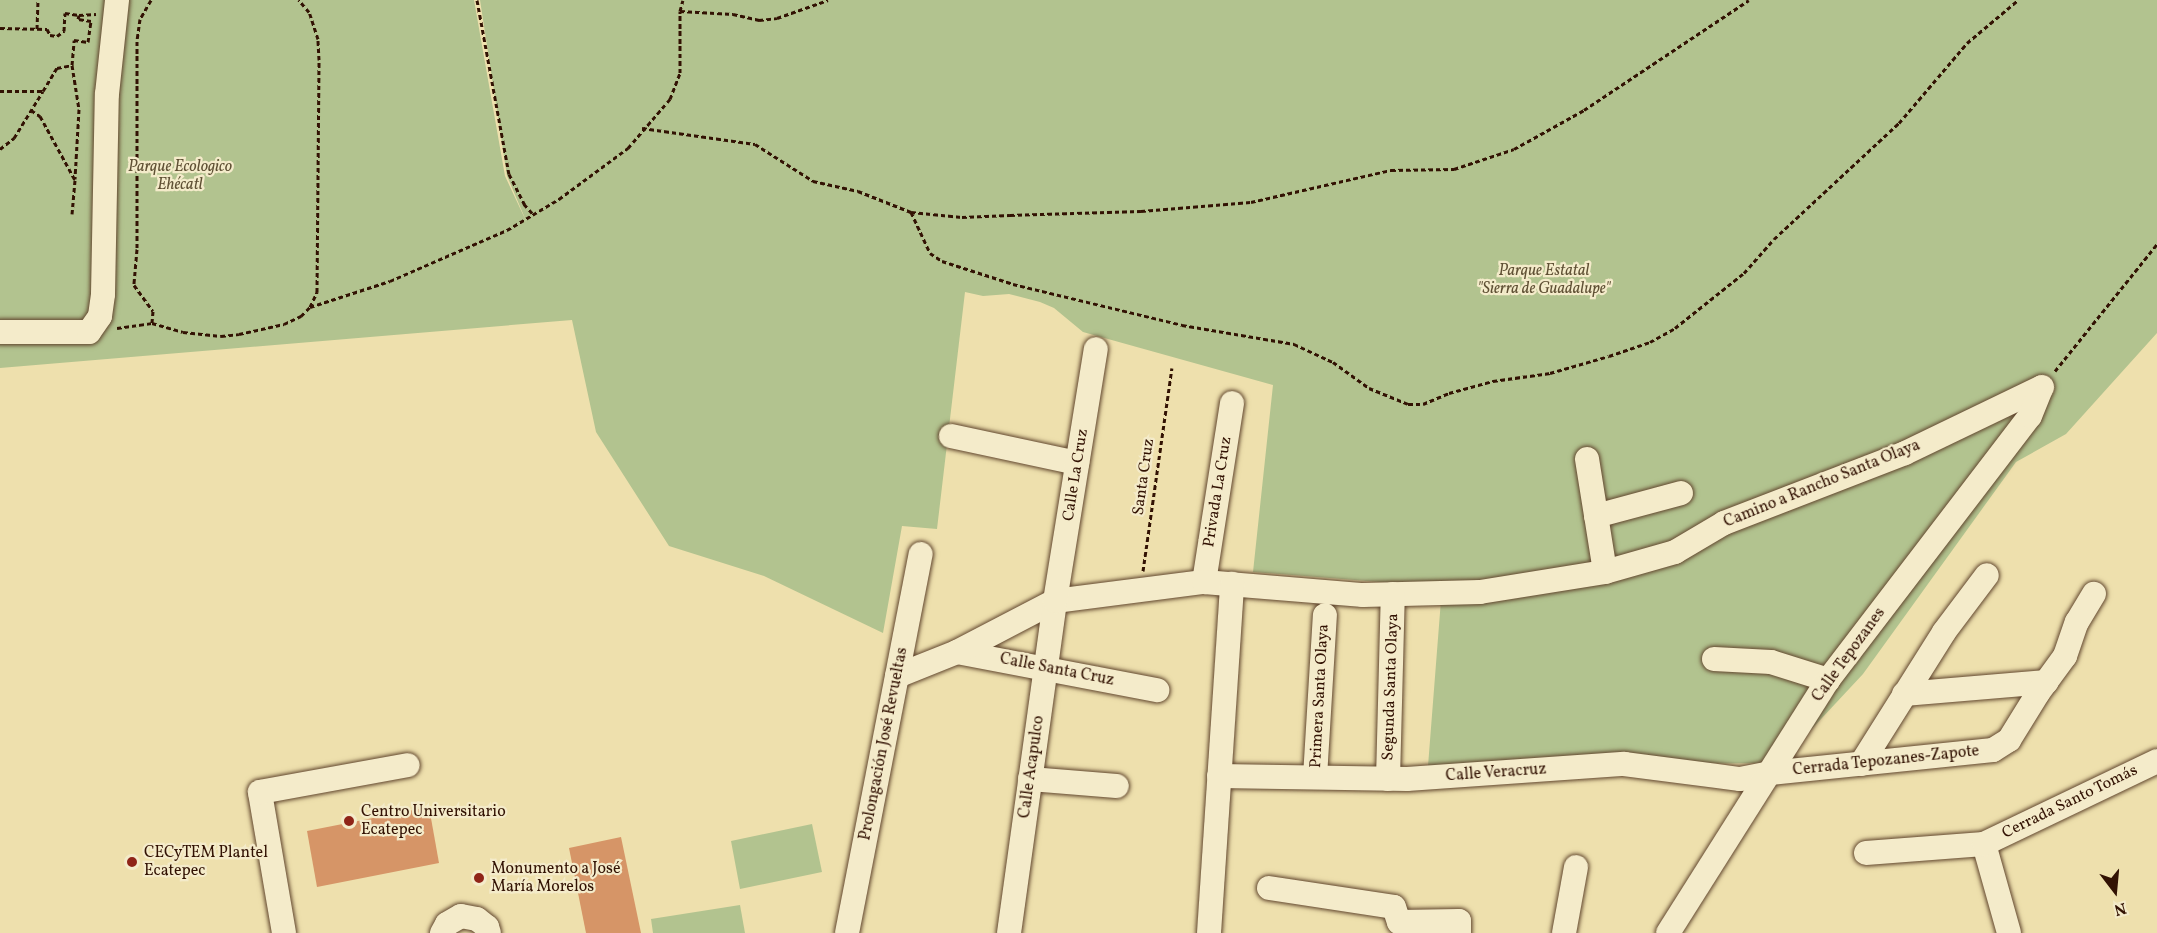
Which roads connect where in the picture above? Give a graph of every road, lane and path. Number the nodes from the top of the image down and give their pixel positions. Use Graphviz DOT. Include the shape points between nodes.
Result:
graph roads {
  1 [pos="38,0"];
  2 [pos="151,0"];
  3 [pos="299,0"];
  4 [pos="477,0"];
  5 [pos="683,0"];
  6 [pos="828,0"];
  7 [pos="1749,0"];
  8 [pos="2018,0"];
  9 [pos="115,8"];
  10 [pos="680,11"];
  11 [pos="79,15"];
  12 [pos="0,28"];
  13 [pos="37,29"];
  14 [pos="72,65"];
  15 [pos="0,91"];
  16 [pos="43,91"];
  17 [pos="31,110"];
  18 [pos="642,128"];
  19 [pos="0,148"];
  20 [pos="75,180"];
  21 [pos="911,212"];
  22 [pos="72,214"];
  23 [pos="534,215"];
  24 [pos="2157,244"];
  25 [pos="310,307"];
  26 [pos="152,323"];
  27 [pos="0,332"];
  28 [pos="89,332"];
  29 [pos="1096,349"];
  30 [pos="1172,368"];
  31 [pos="2042,387"];
  32 [pos="1232,403"];
  33 [pos="951,436"];
  34 [pos="1587,459"];
  35 [pos="1077,463"];
  36 [pos="1681,493"];
  37 [pos="1596,516"];
  38 [pos="921,554"];
  39 [pos="1605,572"];
  40 [pos="1987,575"];
  41 [pos="1204,582"];
  42 [pos="1232,584"];
  43 [pos="1140,590"];
  44 [pos="1393,594"];
  45 [pos="2094,594"];
  46 [pos="1055,601"];
  47 [pos="1325,615"];
  48 [pos="957,652"];
  49 [pos="1714,659"];
  50 [pos="1046,668"];
  51 [pos="897,676"];
  52 [pos="1828,680"];
  53 [pos="2046,682"];
  54 [pos="1157,690"];
  55 [pos="1904,694"];
  56 [pos="2157,761"];
  57 [pos="1861,764"];
  58 [pos="408,765"];
  59 [pos="1770,773"];
  60 [pos="1219,776"];
  61 [pos="1315,777"];
  62 [pos="1030,779"];
  63 [pos="1388,779"];
  64 [pos="1117,786"];
  65 [pos="1984,844"];
  66 [pos="1866,853"];
  67 [pos="1576,867"];
  68 [pos="1269,888"];
  69 [pos="1459,927"];
  70 [pos="284,933"];
  71 [pos="442,933"];
  72 [pos="489,933"];
  73 [pos="847,933"];
  74 [pos="1009,933"];
  75 [pos="1209,933"];
  76 [pos="1564,933"];
  77 [pos="1668,933"];
  78 [pos="2009,933"];
  1 -- 13 [label="path"];
  2 -- 26 [label="path" via="140,19 137,41 134,285 153,311"];
  3 -- 25 [label="path" via="309,12 318,39 317,292"];
  4 -- 23 [label="path" via="509,174"];
  5 -- 10 [label="path"];
  6 -- 10 [label="path" via="777,18 759,20 733,14"];
  7 -- 21 [label="path" via="1584,110 1514,149 1454,169 1391,170 1251,202 1141,211 962,217"];
  8 -- 21 [label="path" via="1972,37 1899,123 1774,239 1744,273 1675,328 1650,342 1609,356 1550,373 1493,381 1423,404 1408,404 1369,388 1334,362 1294,344 1182,325 1013,284 942,261 930,253"];
  9 -- 11 [label="path"];
  9 -- 28 [label="street" via="106,94 103,294 100,316"];
  10 -- 18 [label="path" via="680,74 670,99"];
  11 -- 13 [label="path" via="65,13 64,31 57,36 50,35 47,29"];
  11 -- 14 [label="path" via="78,19 91,21 88,42 74,40"];
  12 -- 13 [label="path"];
  14 -- 16 [label="path" via="57,68"];
  14 -- 20 [label="path" via="79,109"];
  15 -- 16 [label="path"];
  16 -- 17 [label="path"];
  17 -- 19 [label="path" via="14,138"];
  17 -- 20 [label="path" via="40,116"];
  18 -- 21 [label="path" via="755,144 813,181 858,191"];
  18 -- 23 [label="path" via="628,148"];
  20 -- 22 [label="path"];
  23 -- 25 [label="path" via="390,281"];
  24 -- 31 [label="path"];
  25 -- 26 [label="path" via="284,324 221,336 183,332"];
  26 -- 28 [label="path"];
  27 -- 28 [label="street"];
  29 -- 35 [label="street, Calle La Cruz"];
  30 -- 43 [label="path, Santa Cruz"];
  31 -- 39 [label="street, Camino a Rancho Santa Olaya" via="1905,453 1724,523 1675,552"];
  31 -- 52 [label="street, Calle Tepozanes" via="2030,416"];
  32 -- 41 [label="street, Privada La Cruz"];
  33 -- 35 [label="street"];
  34 -- 37 [label="street"];
  35 -- 46 [label="street, Calle La Cruz"];
  36 -- 37 [label="street"];
  37 -- 39 [label="street"];
  38 -- 51 [label="street, Prolongación José Revueltas"];
  39 -- 44 [label="street, Camino a Rancho Santa Olaya" via="1480,592"];
  40 -- 55 [label="street"];
  41 -- 42 [label="street, Camino a Rancho Santa Olaya"];
  41 -- 43 [label="street, Camino a Rancho Santa Olaya"];
  42 -- 44 [label="street, Camino a Rancho Santa Olaya"];
  42 -- 60 [label="street"];
  43 -- 46 [label="street, Camino a Rancho Santa Olaya"];
  44 -- 63 [label="street, Segunda Santa Olaya"];
  45 -- 53 [label="street, Cerrada Tepozanes-Zapote" via="2077,622 2065,656"];
  46 -- 48 [label="street, Camino a Rancho Santa Olaya"];
  46 -- 50 [label="street, Calle Acapulco"];
  47 -- 61 [label="street, Primera Santa Olaya"];
  48 -- 50 [label="street, Calle Santa Cruz"];
  48 -- 51 [label="street, Camino a Rancho Santa Olaya"];
  49 -- 52 [label="street" via="1771,662"];
  50 -- 54 [label="street, Calle Santa Cruz"];
  50 -- 62 [label="street, Calle Acapulco"];
  51 -- 73 [label="street, Prolongación José Revueltas"];
  52 -- 59 [label="street, Calle Tepozanes"];
  53 -- 55 [label="street"];
  53 -- 57 [label="street, Cerrada Tepozanes-Zapote" via="2009,740 1993,750"];
  55 -- 57 [label="street"];
  56 -- 65 [label="street, Cerrada Santo Tomás"];
  57 -- 59 [label="street, Cerrada Tepozanes-Zapote"];
  58 -- 70 [label="street" via="260,792"];
  59 -- 63 [label="street, Calle Veracruz" via="1740,779 1624,764"];
  59 -- 77 [label="street, Calle Tepozanes"];
  60 -- 61 [label="street, Calle Veracruz"];
  60 -- 75 [label="street"];
  61 -- 63 [label="street, Calle Veracruz"];
  62 -- 64 [label="street"];
  62 -- 74 [label="street, Calle Acapulco"];
  65 -- 66 [label="street, Cerrada Santo Tomás"];
  65 -- 78 [label="street, Cerrada Santo Tomás"];
  67 -- 76 [label="street"];
  68 -- 69 [label="street" via="1394,907 1399,922"];
  71 -- 72 [label="street" via="447,924 461,916 477,919"];
}
